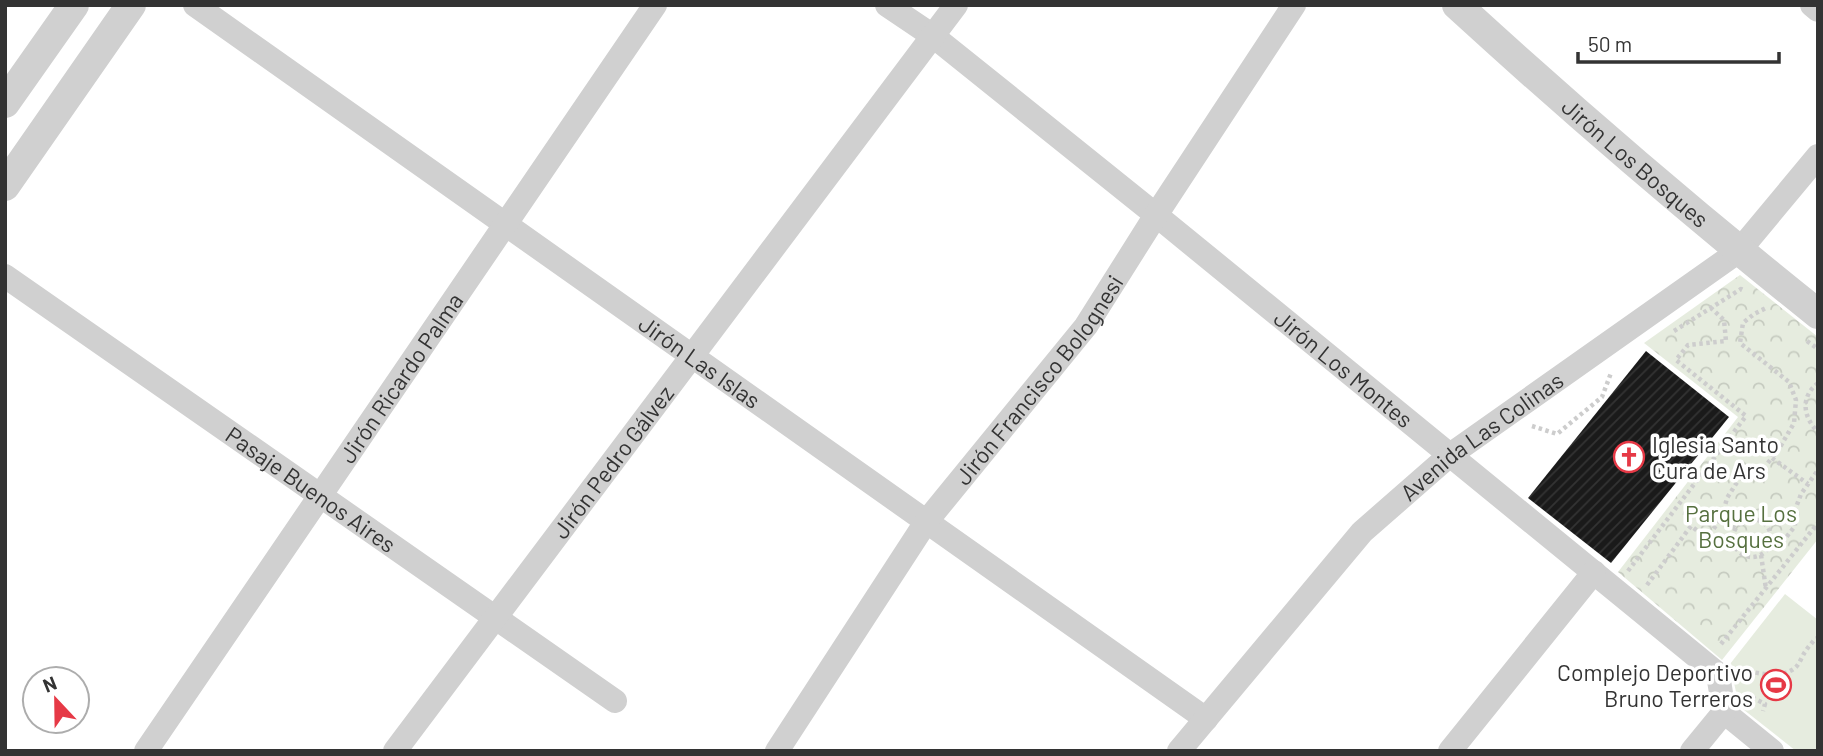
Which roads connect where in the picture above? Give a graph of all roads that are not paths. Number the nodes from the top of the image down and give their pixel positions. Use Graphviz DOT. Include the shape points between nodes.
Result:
graph roads {
  1 [pos="74,5"];
  2 [pos="131,5"];
  3 [pos="195,5"];
  4 [pos="655,5"];
  5 [pos="887,5"];
  6 [pos="957,5"];
  7 [pos="1294,5"];
  8 [pos="1457,5"];
  9 [pos="1812,5"];
  10 [pos="1818,10"];
  11 [pos="933,36"];
  12 [pos="5,103"];
  13 [pos="1818,156"];
  14 [pos="5,186"];
  15 [pos="1156,215"];
  16 [pos="506,225"];
  17 [pos="1739,251"];
  18 [pos="5,276"];
  19 [pos="1807,323"];
  20 [pos="692,356"];
  21 [pos="1450,455"];
  22 [pos="320,496"];
  23 [pos="926,522"];
  24 [pos="1594,572"];
  25 [pos="495,618"];
  26 [pos="615,701"];
  27 [pos="1724,712"];
  28 [pos="1206,719"];
  29 [pos="146,751"];
  30 [pos="395,751"];
  31 [pos="777,751"];
  32 [pos="1179,751"];
  33 [pos="1450,751"];
  34 [pos="1692,751"];
  35 [pos="1772,751"];
  1 -- 12 [label="street"];
  2 -- 14 [label="street"];
  3 -- 16 [label="street, Jirón Las Islas"];
  4 -- 16 [label="street, Jirón Ricardo Palma"];
  5 -- 11 [label="street, Jirón Los Montes"];
  6 -- 11 [label="street, Jirón Pedro Gálvez"];
  7 -- 15 [label="street, Jirón Francisco Bolognesi"];
  8 -- 17 [label="street, Jirón Los Bosques"];
  9 -- 10 [label="street"];
  11 -- 15 [label="street, Jirón Los Montes"];
  11 -- 20 [label="street, Jirón Pedro Gálvez"];
  13 -- 17 [label="street, Avenida Las Colinas"];
  15 -- 21 [label="street, Jirón Los Montes"];
  15 -- 23 [label="street, Jirón Francisco Bolognesi" via="1086,326"];
  16 -- 20 [label="street, Jirón Las Islas"];
  16 -- 22 [label="street, Jirón Ricardo Palma"];
  17 -- 19 [label="street, Jirón Los Bosques"];
  17 -- 21 [label="street, Avenida Las Colinas"];
  18 -- 22 [label="street, Pasaje Buenos Aires"];
  20 -- 23 [label="street, Jirón Las Islas"];
  20 -- 25 [label="street, Jirón Pedro Gálvez"];
  21 -- 24 [label="street, Jirón Los Montes"];
  21 -- 28 [label="street, Avenida Las Colinas" via="1362,532"];
  22 -- 25 [label="street, Pasaje Buenos Aires"];
  22 -- 29 [label="street, Jirón Ricardo Palma"];
  23 -- 28 [label="street, Jirón Las Islas"];
  23 -- 31 [label="street, Jirón Francisco Bolognesi"];
  24 -- 27 [label="street, Jirón Los Montes" via="1718,674"];
  24 -- 33 [label="street"];
  25 -- 26 [label="street, Pasaje Buenos Aires"];
  25 -- 30 [label="street, Jirón Pedro Gálvez"];
  27 -- 34 [label="street"];
  27 -- 35 [label="street"];
  28 -- 32 [label="street, Avenida Las Colinas"];
}
